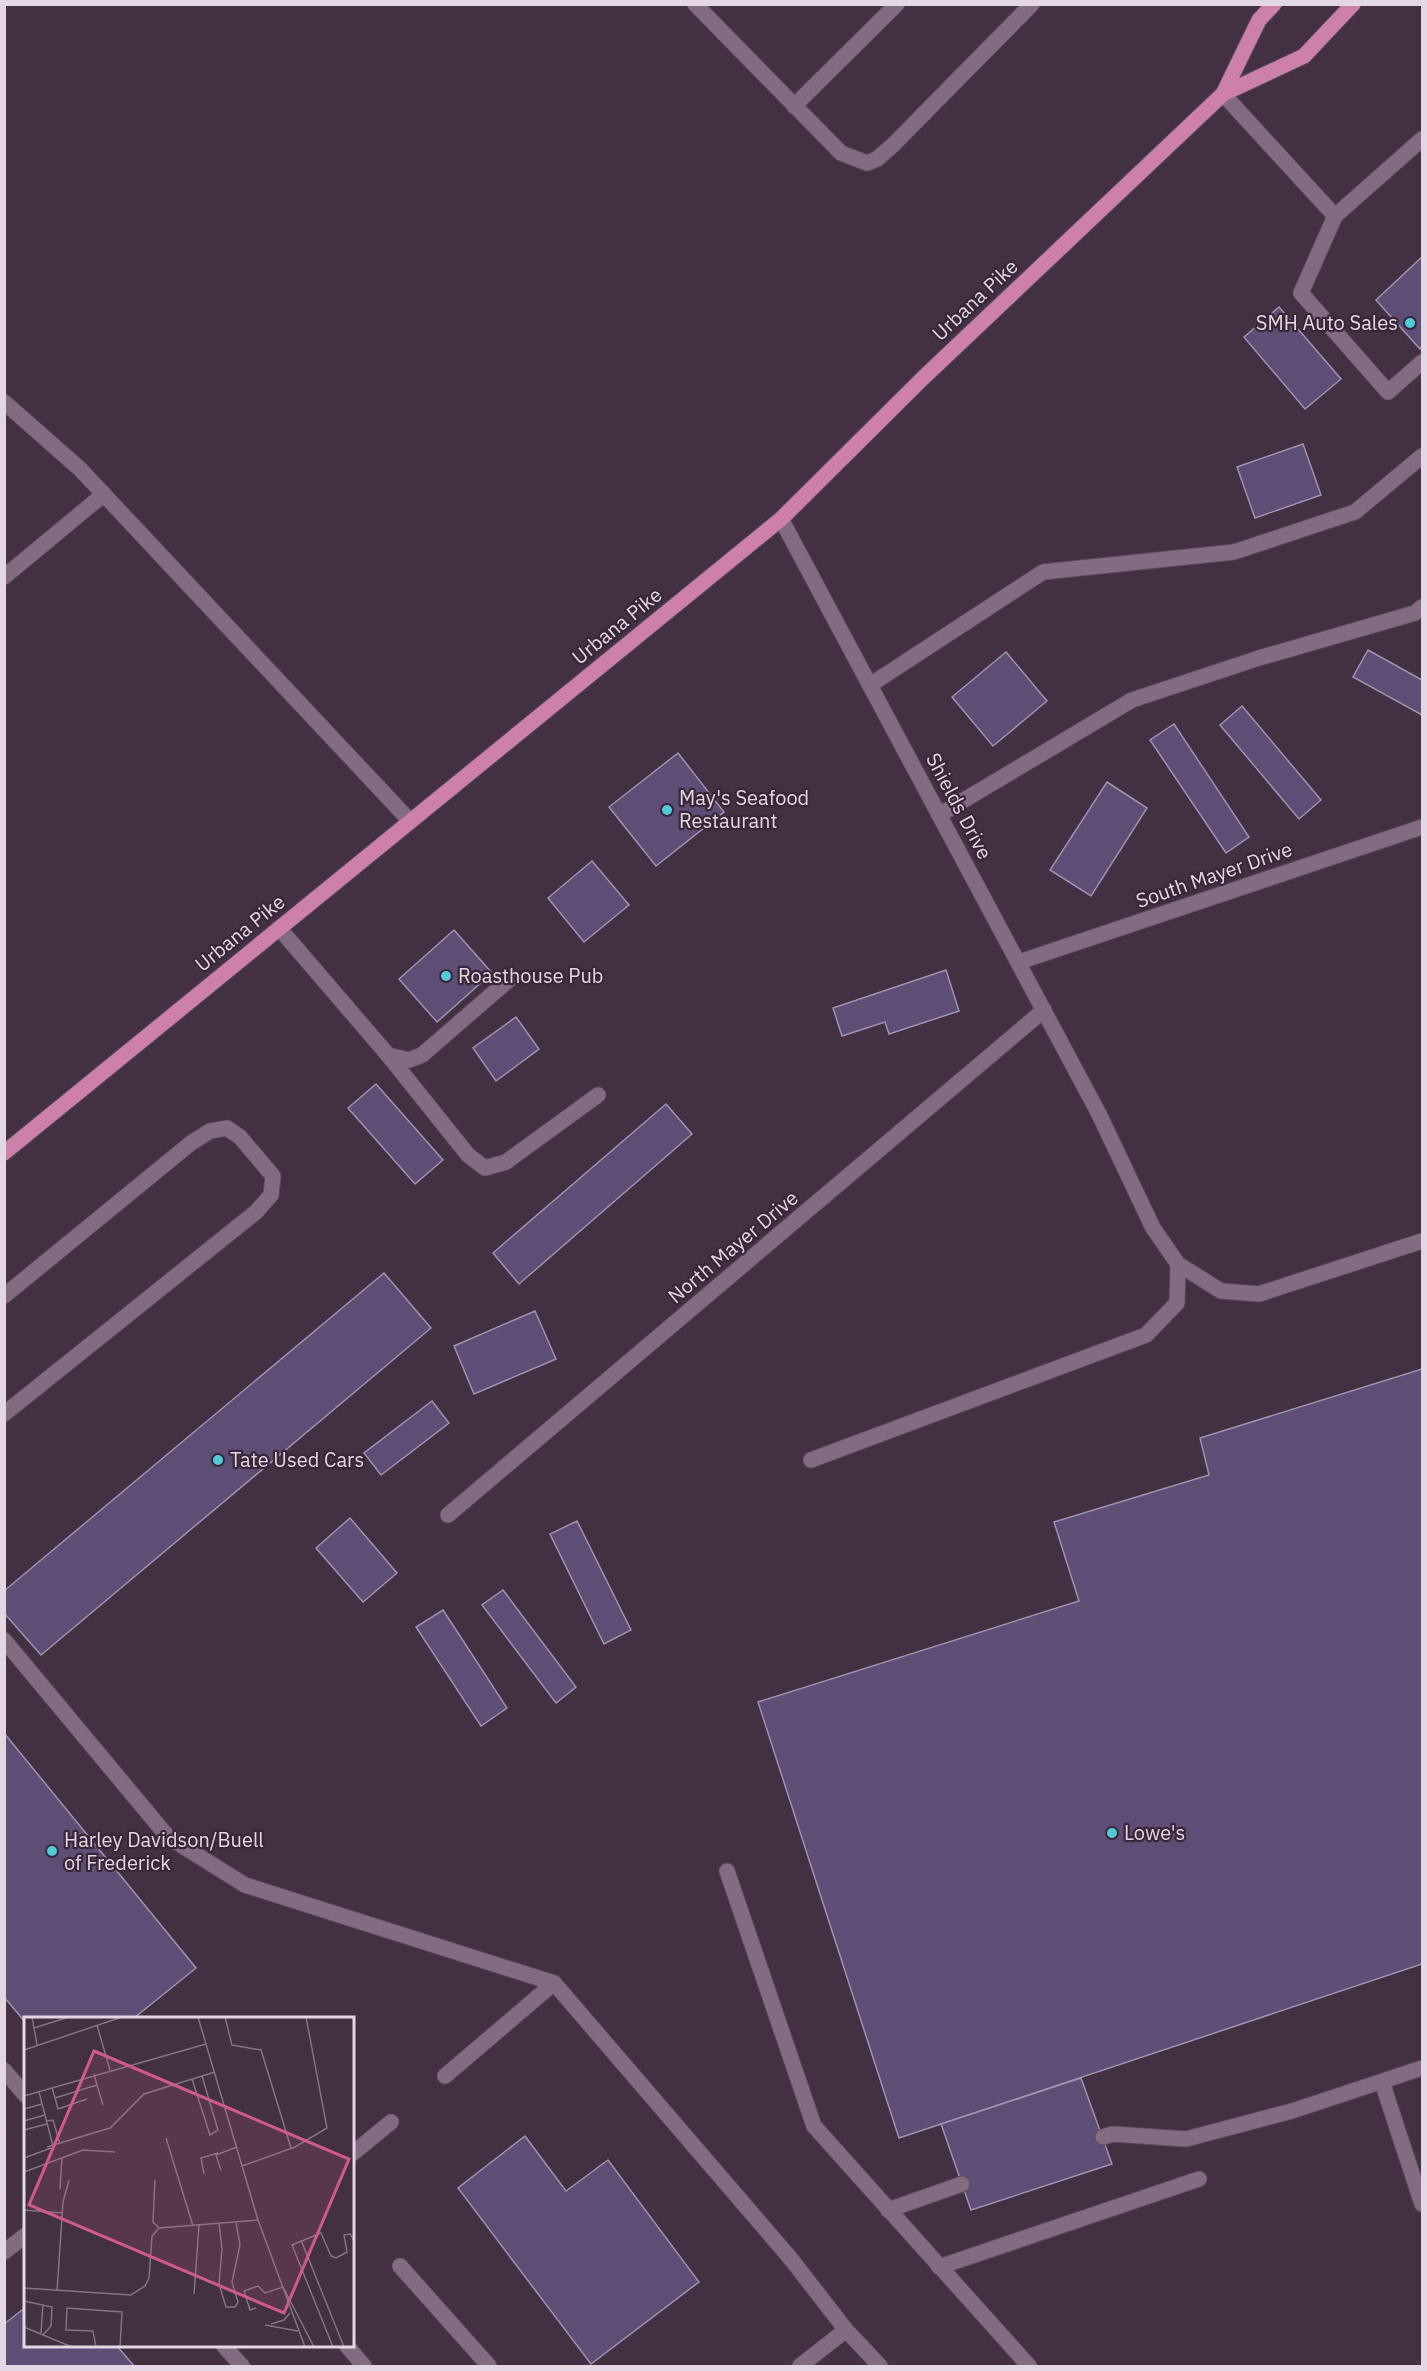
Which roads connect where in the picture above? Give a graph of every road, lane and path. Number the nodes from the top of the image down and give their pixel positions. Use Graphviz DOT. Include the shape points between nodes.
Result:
graph roads {
  1 [pos="695,4"];
  2 [pos="897,4"];
  3 [pos="1032,4"];
  4 [pos="1274,4"];
  5 [pos="1353,4"];
  6 [pos="1223,94"];
  7 [pos="794,106"];
  8 [pos="1422,139"];
  9 [pos="1335,216"];
  10 [pos="1422,362"];
  11 [pos="4,402"];
  12 [pos="1422,456"];
  13 [pos="104,494"];
  14 [pos="781,519"];
  15 [pos="4,577"];
  16 [pos="1422,607"];
  17 [pos="870,685"];
  18 [pos="939,815"];
  19 [pos="410,821"];
  20 [pos="1422,827"];
  21 [pos="279,928"];
  22 [pos="1019,962"];
  23 [pos="512,976"];
  24 [pos="1044,1010"];
  25 [pos="388,1055"];
  26 [pos="598,1095"];
  27 [pos="4,1154"];
  28 [pos="1422,1241"];
  29 [pos="1178,1264"];
  30 [pos="4,1296"];
  31 [pos="4,1414"];
  32 [pos="811,1460"];
  33 [pos="448,1515"];
  34 [pos="4,1640"];
  35 [pos="727,1871"];
  36 [pos="554,1983"];
  37 [pos="1422,2068"];
  38 [pos="4,2070"];
  39 [pos="445,2076"];
  40 [pos="1382,2082"];
  41 [pos="24,2094"];
  42 [pos="391,2122"];
  43 [pos="1103,2137"];
  44 [pos="354,2152"];
  45 [pos="1199,2179"];
  46 [pos="962,2184"];
  47 [pos="1422,2204"];
  48 [pos="888,2210"];
  49 [pos="24,2237"];
  50 [pos="4,2252"];
  51 [pos="400,2266"];
  52 [pos="939,2267"];
  53 [pos="846,2330"];
  54 [pos="225,2347"];
  55 [pos="347,2347"];
  56 [pos="242,2367"];
  57 [pos="364,2367"];
  58 [pos="489,2367"];
  59 [pos="801,2367"];
  60 [pos="880,2367"];
  61 [pos="1029,2367"];
  1 -- 7 [label="street"];
  2 -- 7 [label="street"];
  3 -- 7 [label="street" via="877,159 859,162 841,153"];
  4 -- 6 [label="main road, Urbana Pike" via="1259,20"];
  5 -- 6 [label="main road, Urbana Pike" via="1304,56"];
  6 -- 9 [label="street"];
  6 -- 14 [label="main road, Urbana Pike" via="923,378"];
  8 -- 9 [label="street"];
  9 -- 10 [label="street" via="1301,293 1388,392"];
  11 -- 13 [label="street"];
  12 -- 17 [label="street" via="1355,512 1234,552 1043,572"];
  13 -- 15 [label="street"];
  13 -- 19 [label="street"];
  14 -- 17 [label="street, Shields Drive"];
  14 -- 19 [label="main road, Urbana Pike"];
  16 -- 18 [label="street" via="1415,613 1132,700"];
  17 -- 18 [label="street, Shields Drive"];
  18 -- 22 [label="street, Shields Drive"];
  19 -- 21 [label="main road, Urbana Pike"];
  20 -- 22 [label="street, South Mayer Drive"];
  21 -- 25 [label="street"];
  21 -- 27 [label="main road, Urbana Pike"];
  22 -- 24 [label="street, Shields Drive"];
  23 -- 25 [label="street" via="422,1055 409,1060"];
  24 -- 29 [label="street, Shields Drive" via="1153,1228"];
  24 -- 33 [label="street, North Mayer Drive"];
  25 -- 26 [label="street" via="468,1155 485,1167 506,1162"];
  28 -- 29 [label="street" via="1258,1294 1221,1291"];
  29 -- 32 [label="street" via="1177,1303 1146,1335"];
  30 -- 31 [label="street" via="210,1131 227,1128 240,1137 273,1176 271,1195 256,1212"];
  34 -- 36 [label="street" via="168,1837 245,1885"];
  35 -- 48 [label="street" via="814,2126"];
  36 -- 39 [label="street"];
  36 -- 53 [label="street" via="791,2259"];
  37 -- 40 [label="street"];
  38 -- 41 [label="street"];
  40 -- 43 [label="street" via="1186,2139 1113,2134"];
  40 -- 47 [label="street"];
  42 -- 44 [label="street"];
  45 -- 52 [label="street"];
  46 -- 48 [label="street"];
  48 -- 52 [label="street"];
  49 -- 50 [label="street"];
  51 -- 58 [label="street"];
  52 -- 61 [label="street"];
  53 -- 59 [label="street"];
  53 -- 60 [label="street"];
  54 -- 56 [label="street"];
  55 -- 57 [label="street"];
}
